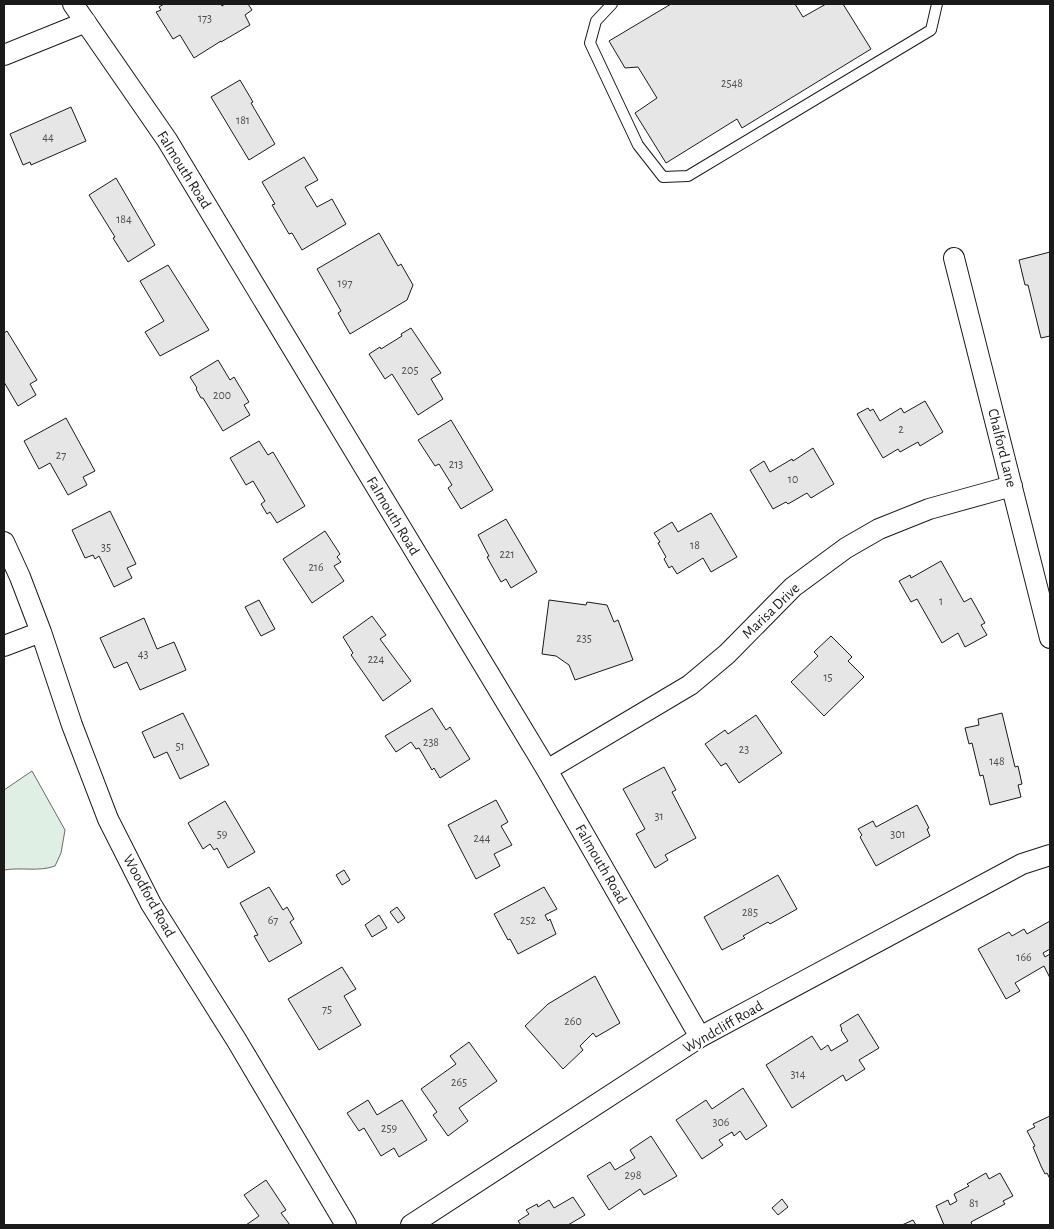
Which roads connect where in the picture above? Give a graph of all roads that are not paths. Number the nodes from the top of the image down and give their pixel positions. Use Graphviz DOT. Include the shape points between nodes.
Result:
graph roads {
  1 [pos="73,4"];
  2 [pos="937,4"];
  3 [pos="609,5"];
  4 [pos="86,22"];
  5 [pos="4,54"];
  6 [pos="954,258"];
  7 [pos="1012,486"];
  8 [pos="4,542"];
  9 [pos="41,632"];
  10 [pos="1050,638"];
  11 [pos="4,646"];
  12 [pos="547,770"];
  13 [pos="1050,855"];
  14 [pos="700,1038"];
  15 [pos="346,1225"];
  16 [pos="411,1225"];
  1 -- 4 [label="street, Falmouth Road"];
  2 -- 3 [label="lane" via="931,30 688,176 664,178 638,145 590,43 596,21"];
  4 -- 5 [label="street"];
  4 -- 12 [label="street, Falmouth Road" via="167,140"];
  6 -- 7 [label="street, Chalford Lane"];
  7 -- 10 [label="street, Chalford Lane"];
  7 -- 12 [label="street, Marisa Drive" via="930,509 879,529 846,548 793,587 727,654 690,686"];
  8 -- 9 [label="street, Woodford Road"];
  9 -- 11 [label="street"];
  9 -- 15 [label="street, Woodford Road" via="108,819 151,904"];
  12 -- 14 [label="street, Falmouth Road"];
  13 -- 14 [label="street, Wyndcliff Road" via="1022,864"];
  14 -- 16 [label="street, Wyndcliff Road"];
}
